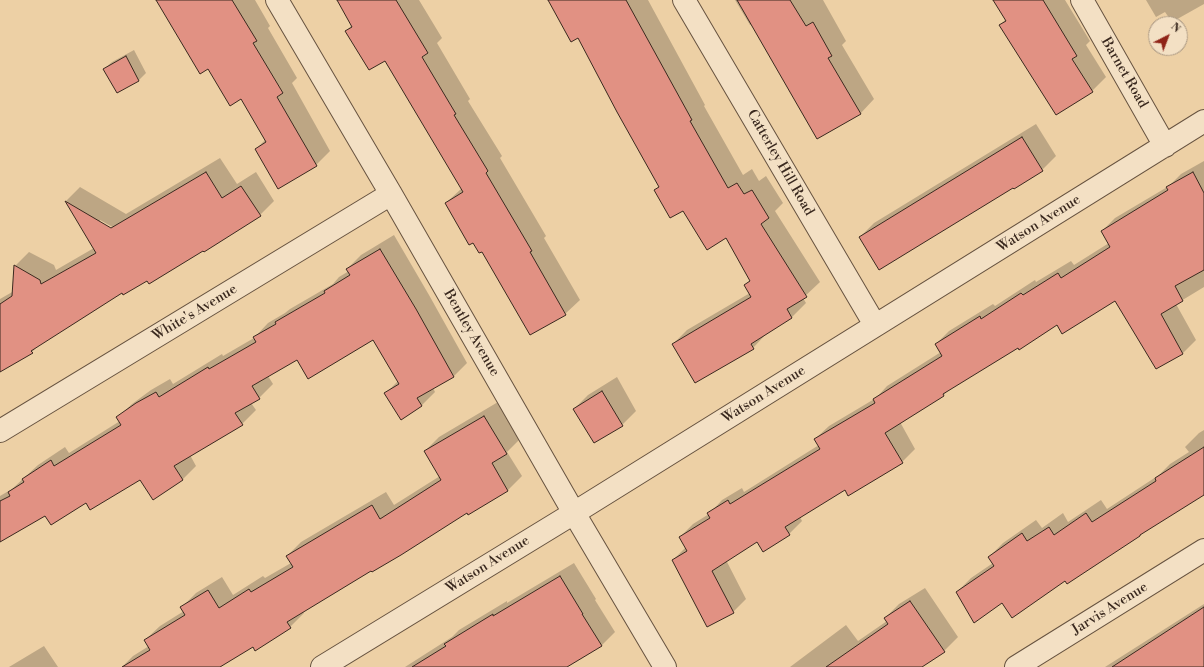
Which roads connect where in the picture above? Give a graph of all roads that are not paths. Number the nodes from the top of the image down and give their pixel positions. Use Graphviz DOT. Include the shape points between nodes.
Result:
graph roads {
  1 [pos="277,0"];
  2 [pos="684,0"];
  3 [pos="1082,0"];
  4 [pos="1204,121"];
  5 [pos="1165,146"];
  6 [pos="391,194"];
  7 [pos="875,325"];
  8 [pos="0,431"];
  9 [pos="574,513"];
  10 [pos="1204,550"];
  11 [pos="322,667"];
  12 [pos="665,667"];
  13 [pos="1016,667"];
  1 -- 6 [label="street, Bentley Avenue"];
  2 -- 7 [label="street, Catterley Hill Road"];
  3 -- 5 [label="street, Barnet Road"];
  4 -- 5 [label="street, Watson Avenue"];
  5 -- 7 [label="street, Watson Avenue"];
  6 -- 8 [label="street, White's Avenue"];
  6 -- 9 [label="street, Bentley Avenue"];
  7 -- 9 [label="street, Watson Avenue"];
  9 -- 11 [label="street, Watson Avenue"];
  9 -- 12 [label="street, Bentley Avenue"];
  10 -- 13 [label="street, Jarvis Avenue"];
}
